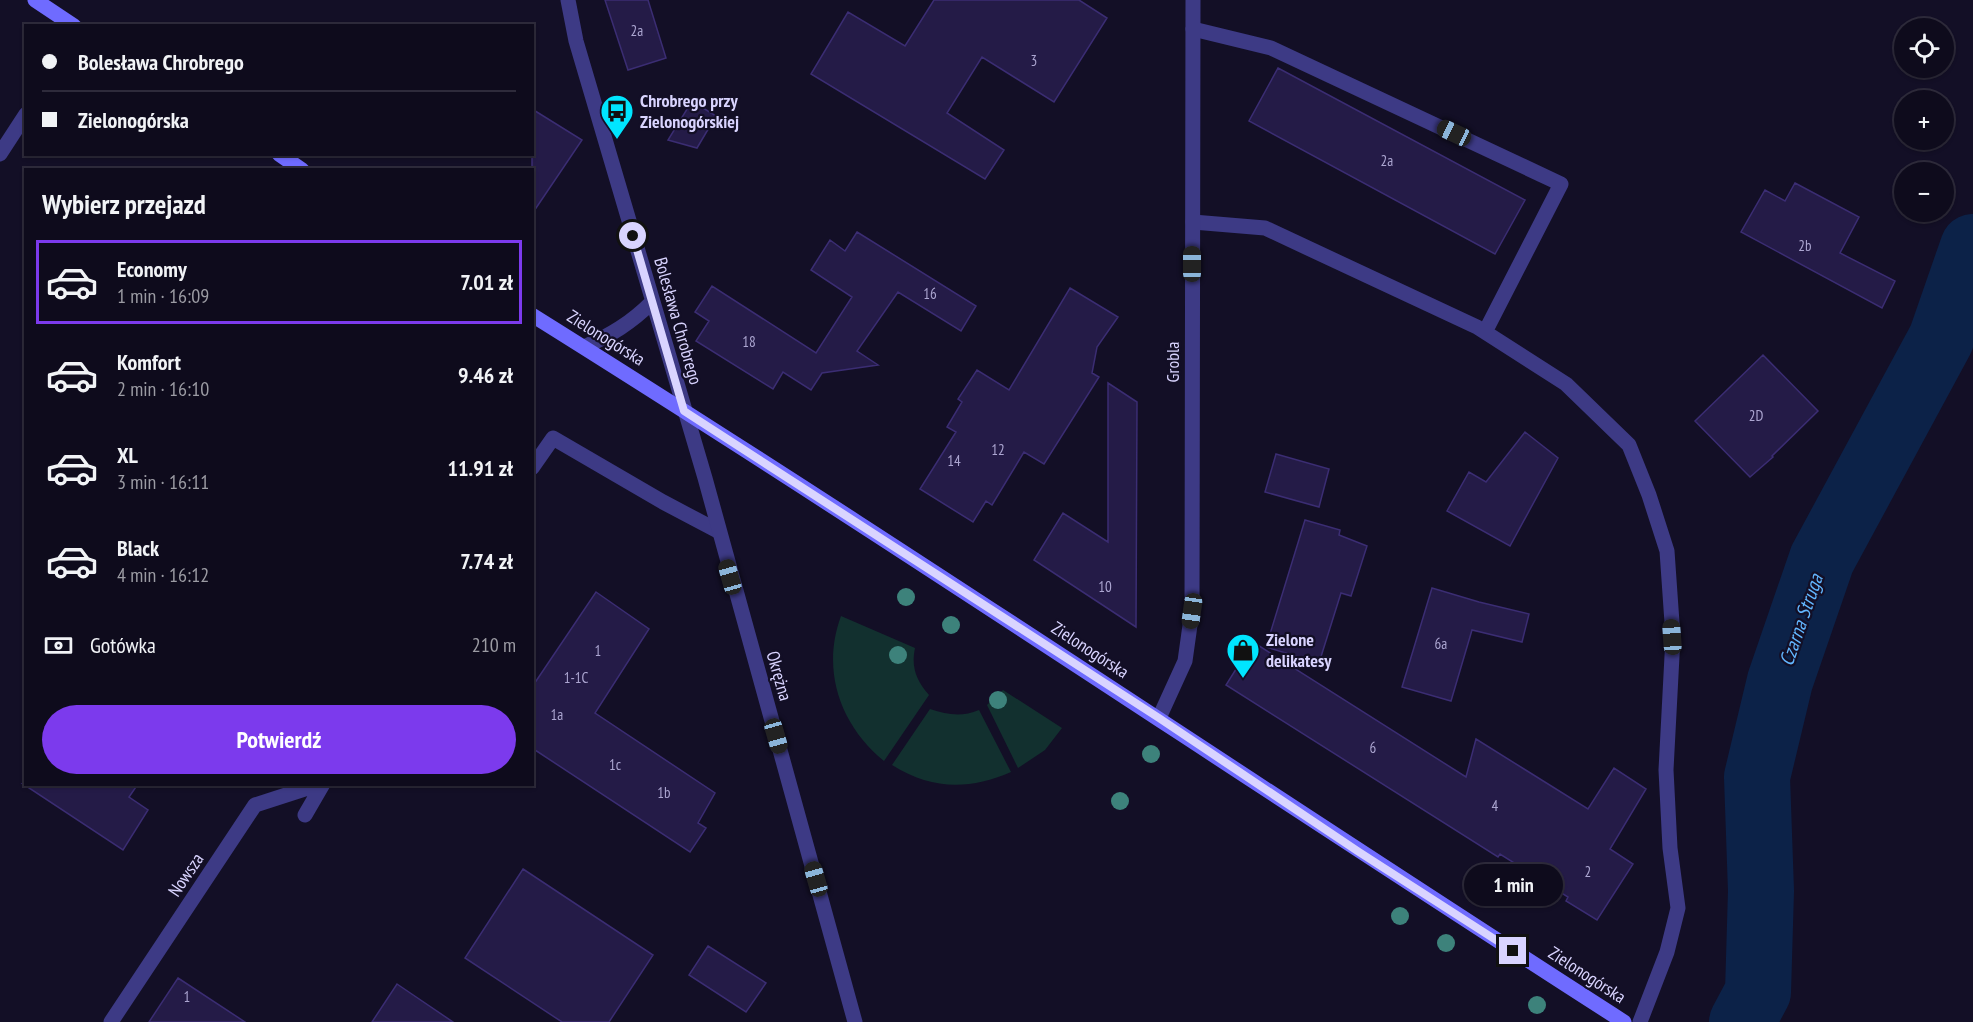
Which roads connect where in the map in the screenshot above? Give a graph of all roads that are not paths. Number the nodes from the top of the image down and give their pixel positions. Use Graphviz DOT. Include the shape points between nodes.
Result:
graph roads {
  1 [pos="35,0"];
  2 [pos="568,0"];
  3 [pos="1193,0"];
  4 [pos="71,24"];
  5 [pos="1193,29"];
  6 [pos="24,117"];
  7 [pos="0,154"];
  8 [pos="282,156"];
  9 [pos="299,168"];
  10 [pos="1193,222"];
  11 [pos="652,302"];
  12 [pos="534,316"];
  13 [pos="1485,332"];
  14 [pos="584,347"];
  15 [pos="684,411"];
  16 [pos="534,465"];
  17 [pos="718,531"];
  18 [pos="1159,718"];
  19 [pos="316,786"];
  20 [pos="321,786"];
  21 [pos="305,814"];
  22 [pos="111,1022"];
  23 [pos="855,1022"];
  24 [pos="1624,1022"];
  25 [pos="1640,1022"];
  1 -- 4 [label="street"];
  2 -- 11 [label="street, Bolesława Chrobrego" via="576,40"];
  3 -- 5 [label="street, Grobla"];
  5 -- 10 [label="street, Grobla"];
  5 -- 13 [label="street" via="1271,48 1561,184"];
  6 -- 7 [label="street"];
  8 -- 9 [label="street"];
  10 -- 13 [label="street" via="1265,228"];
  10 -- 18 [label="street, Grobla" via="1192,611 1185,661"];
  11 -- 14 [label="street" via="612,335"];
  11 -- 15 [label="street, Bolesława Chrobrego"];
  12 -- 14 [label="street, Zielonogórska"];
  13 -- 25 [label="street" via="1566,384 1629,445 1667,551 1672,637 1666,770 1678,908 1667,952"];
  14 -- 15 [label="street, Zielonogórska"];
  15 -- 17 [label="street, Okrężna"];
  15 -- 18 [label="street, Zielonogórska"];
  16 -- 17 [label="street" via="553,438"];
  17 -- 23 [label="street, Okrężna"];
  18 -- 24 [label="street, Zielonogórska"];
  19 -- 22 [label="street, Nowsza" via="255,806"];
  20 -- 21 [label="street"];
}
